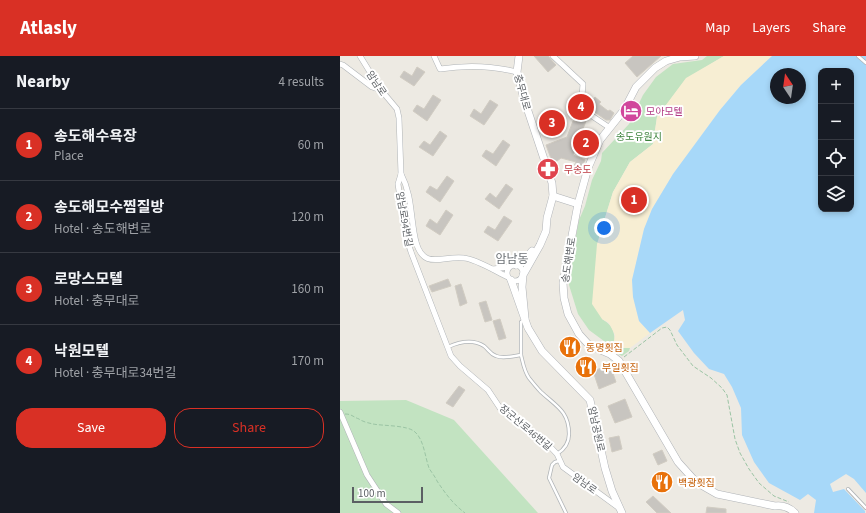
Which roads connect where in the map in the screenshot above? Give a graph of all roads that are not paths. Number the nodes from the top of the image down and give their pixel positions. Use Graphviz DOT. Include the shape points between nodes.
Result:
graph roads {
  1 [pos="360,56"];
  2 [pos="434,56"];
  3 [pos="519,56"];
  4 [pos="553,56"];
  5 [pos="695,56"];
  6 [pos="858,56"];
  7 [pos="866,63"];
  8 [pos="340,64"];
  9 [pos="517,72"];
  10 [pos="370,73"];
  11 [pos="372,87"];
  12 [pos="380,90"];
  13 [pos="397,109"];
  14 [pos="610,128"];
  15 [pos="402,174"];
  16 [pos="410,194"];
  17 [pos="400,195"];
  18 [pos="553,196"];
  19 [pos="578,204"];
  20 [pos="547,218"];
  21 [pos="512,266"];
  22 [pos="492,269"];
  23 [pos="523,275"];
  24 [pos="510,279"];
  25 [pos="525,318"];
  26 [pos="448,347"];
  27 [pos="521,355"];
  28 [pos="340,412"];
  29 [pos="557,454"];
  30 [pos="559,461"];
  31 [pos="848,489"];
  32 [pos="775,506"];
  33 [pos="866,508"];
  34 [pos="621,511"];
  35 [pos="398,513"];
  36 [pos="566,513"];
  37 [pos="786,513"];
  38 [pos="795,513"];
  1 -- 10 [label="street, 암남로"];
  2 -- 9 [label="street" via="440,69 481,68"];
  3 -- 9 [label="street, 충무대로"];
  4 -- 14 [label="street" via="583,84 582,96 586,112"];
  5 -- 14 [label="street, 송도해변로" via="674,58 655,68 636,87 624,110"];
  6 -- 7 [label="lane"];
  8 -- 11 [label="street"];
  9 -- 18 [label="street, 충무대로" via="552,183"];
  10 -- 11 [label="street"];
  10 -- 12 [label="street, 암남로"];
  11 -- 12 [label="street"];
  12 -- 13 [label="street, 암남로"];
  13 -- 15 [label="street, 암남로94번길"];
  14 -- 19 [label="street, 송도해변로" via="593,154"];
  15 -- 16 [label="street"];
  15 -- 17 [label="street, 암남로94번길" via="398,184"];
  16 -- 17 [label="lane" via="402,192"];
  16 -- 22 [label="street" via="412,227 423,256 432,260 464,258"];
  17 -- 26 [label="street, 암남로94번길" via="410,252"];
  18 -- 19 [label="street"];
  18 -- 20 [label="street, 암남공원로"];
  19 -- 32 [label="street, 송도해변로" via="563,283 568,314 579,334 589,345 610,354 618,361 678,462 696,482 717,494"];
  20 -- 21 [label="street, 암남공원로" via="532,252 524,261"];
  20 -- 23 [label="street, 암남공원로" via="546,231"];
  21 -- 22 [label="street"];
  21 -- 23 [label="street" via="522,268"];
  21 -- 24 [label="street" via="507,274"];
  22 -- 24 [label="street"];
  23 -- 24 [label="street" via="518,280"];
  23 -- 25 [label="street, 암남공원로"];
  24 -- 25 [label="street, 암남공원로"];
  25 -- 27 [label="lane" via="521,322"];
  25 -- 34 [label="street, 암남공원로" via="542,351 590,400 605,468"];
  26 -- 27 [label="lane" via="471,341 485,346 490,354 498,357"];
  26 -- 29 [label="street, 장군산로46번길" via="451,356 488,390 502,411 541,437"];
  27 -- 29 [label="lane" via="528,377 540,392 558,405 566,418 569,440 564,449"];
  28 -- 35 [label="street" via="367,475 386,504"];
  29 -- 30 [label="street"];
  30 -- 34 [label="street, 암남로" via="563,467"];
  30 -- 36 [label="lane" via="552,465 549,478"];
  31 -- 33 [label="lane"];
  32 -- 37 [label="street, 송도해변로"];
  32 -- 38 [label="street, 송도해변로" via="781,505"];
}
